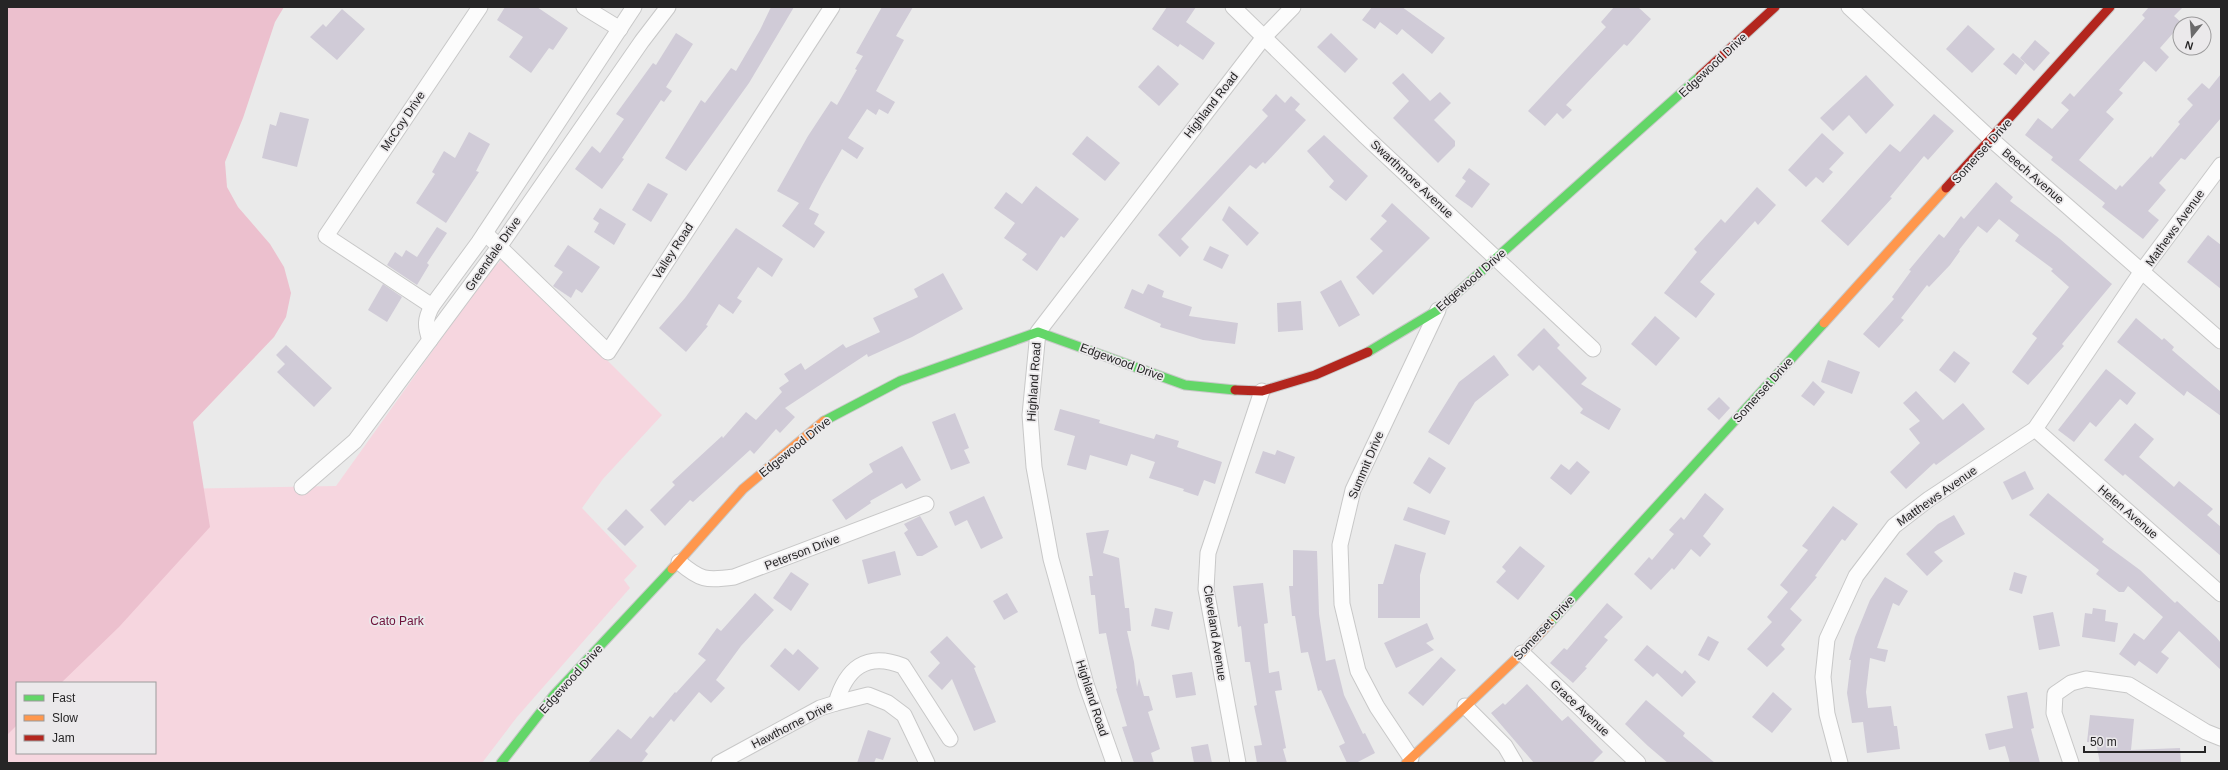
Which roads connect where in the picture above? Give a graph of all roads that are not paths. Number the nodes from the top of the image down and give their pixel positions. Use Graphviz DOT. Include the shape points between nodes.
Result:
graph roads {
  1 [pos="480,7"];
  2 [pos="584,7"];
  3 [pos="634,7"];
  4 [pos="668,7"];
  5 [pos="832,7"];
  6 [pos="1233,7"];
  7 [pos="1293,7"];
  8 [pos="1775,7"];
  9 [pos="1848,7"];
  10 [pos="2110,7"];
  11 [pos="620,29"];
  12 [pos="1264,37"];
  13 [pos="1992,140"];
  14 [pos="2221,165"];
  15 [pos="485,233"];
  16 [pos="499,247"];
  17 [pos="1496,258"];
  18 [pos="2142,271"];
  19 [pos="432,306"];
  20 [pos="1438,310"];
  21 [pos="1038,332"];
  22 [pos="430,340"];
  23 [pos="2221,341"];
  24 [pos="1594,349"];
  25 [pos="1262,391"];
  26 [pos="2034,429"];
  27 [pos="302,487"];
  28 [pos="926,504"];
  29 [pos="679,562"];
  30 [pos="2221,594"];
  31 [pos="1522,653"];
  32 [pos="836,703"];
  33 [pos="1465,706"];
  34 [pos="2221,738"];
  35 [pos="950,739"];
  36 [pos="1408,760"];
  37 [pos="501,763"];
  38 [pos="719,763"];
  39 [pos="927,763"];
  40 [pos="1114,763"];
  41 [pos="1238,763"];
  42 [pos="1515,763"];
  43 [pos="1638,763"];
  44 [pos="1840,763"];
  45 [pos="2072,763"];
  1 -- 19 [label="street, McCoy Drive" via="326,236"];
  2 -- 11 [label="street"];
  3 -- 11 [label="street"];
  4 -- 16 [label="street, Greendale Drive"];
  5 -- 16 [label="street, Valley Road" via="608,352"];
  6 -- 12 [label="street, Swarthmore Avenue"];
  7 -- 12 [label="street, Highland Road"];
  8 -- 17 [label="street, Edgewood Drive"];
  9 -- 13 [label="street, Beech Avenue"];
  10 -- 13 [label="street, Somerset Drive"];
  11 -- 15 [label="street"];
  12 -- 17 [label="street, Swarthmore Avenue"];
  12 -- 21 [label="street, Highland Road"];
  13 -- 18 [label="street, Beech Avenue"];
  13 -- 31 [label="street, Somerset Drive"];
  14 -- 18 [label="street, Mathews Avenue"];
  15 -- 16 [label="street, Valley Road"];
  15 -- 19 [label="street"];
  16 -- 22 [label="street, Greendale Drive"];
  17 -- 20 [label="street, Edgewood Drive"];
  17 -- 24 [label="street, Swarthmore Avenue"];
  18 -- 23 [label="street, Beech Avenue"];
  18 -- 26 [label="street, Matthews Avenue"];
  19 -- 22 [label="street" via="426,318"];
  20 -- 25 [label="street, Edgewood Drive" via="1361,356 1315,375"];
  20 -- 36 [label="street, Summit Drive" via="1353,490 1340,545 1342,604 1358,671"];
  21 -- 25 [label="street, Edgewood Drive" via="1185,385"];
  21 -- 29 [label="street, Edgewood Drive" via="900,381 826,420 743,489"];
  21 -- 40 [label="street, Highland Road" via="1030,416 1036,475 1051,559 1086,684"];
  22 -- 27 [label="street, Greendale Drive" via="355,441"];
  25 -- 41 [label="street, Cleveland Avenue" via="1208,553 1206,589"];
  26 -- 30 [label="street, Helen Avenue"];
  26 -- 44 [label="street, Matthews Avenue" via="1929,499 1894,526 1856,576 1827,638 1823,677 1827,714"];
  28 -- 29 [label="street, Peterson Drive" via="734,577 718,579 697,576"];
  29 -- 37 [label="street, Edgewood Drive" via="554,695"];
  31 -- 33 [label="street, Somerset Drive"];
  31 -- 43 [label="street, Grace Avenue"];
  32 -- 35 [label="street, Hawthorne Drive" via="848,674 867,661 897,664 903,666"];
  32 -- 38 [label="street, Hawthorne Drive" via="820,708"];
  32 -- 39 [label="street" via="868,695 888,703 904,715"];
  33 -- 36 [label="street, Somerset Drive"];
  33 -- 42 [label="street" via="1505,746"];
  34 -- 45 [label="street" via="2206,732 2129,685 2086,679 2071,683 2055,694 2054,713"];
}
